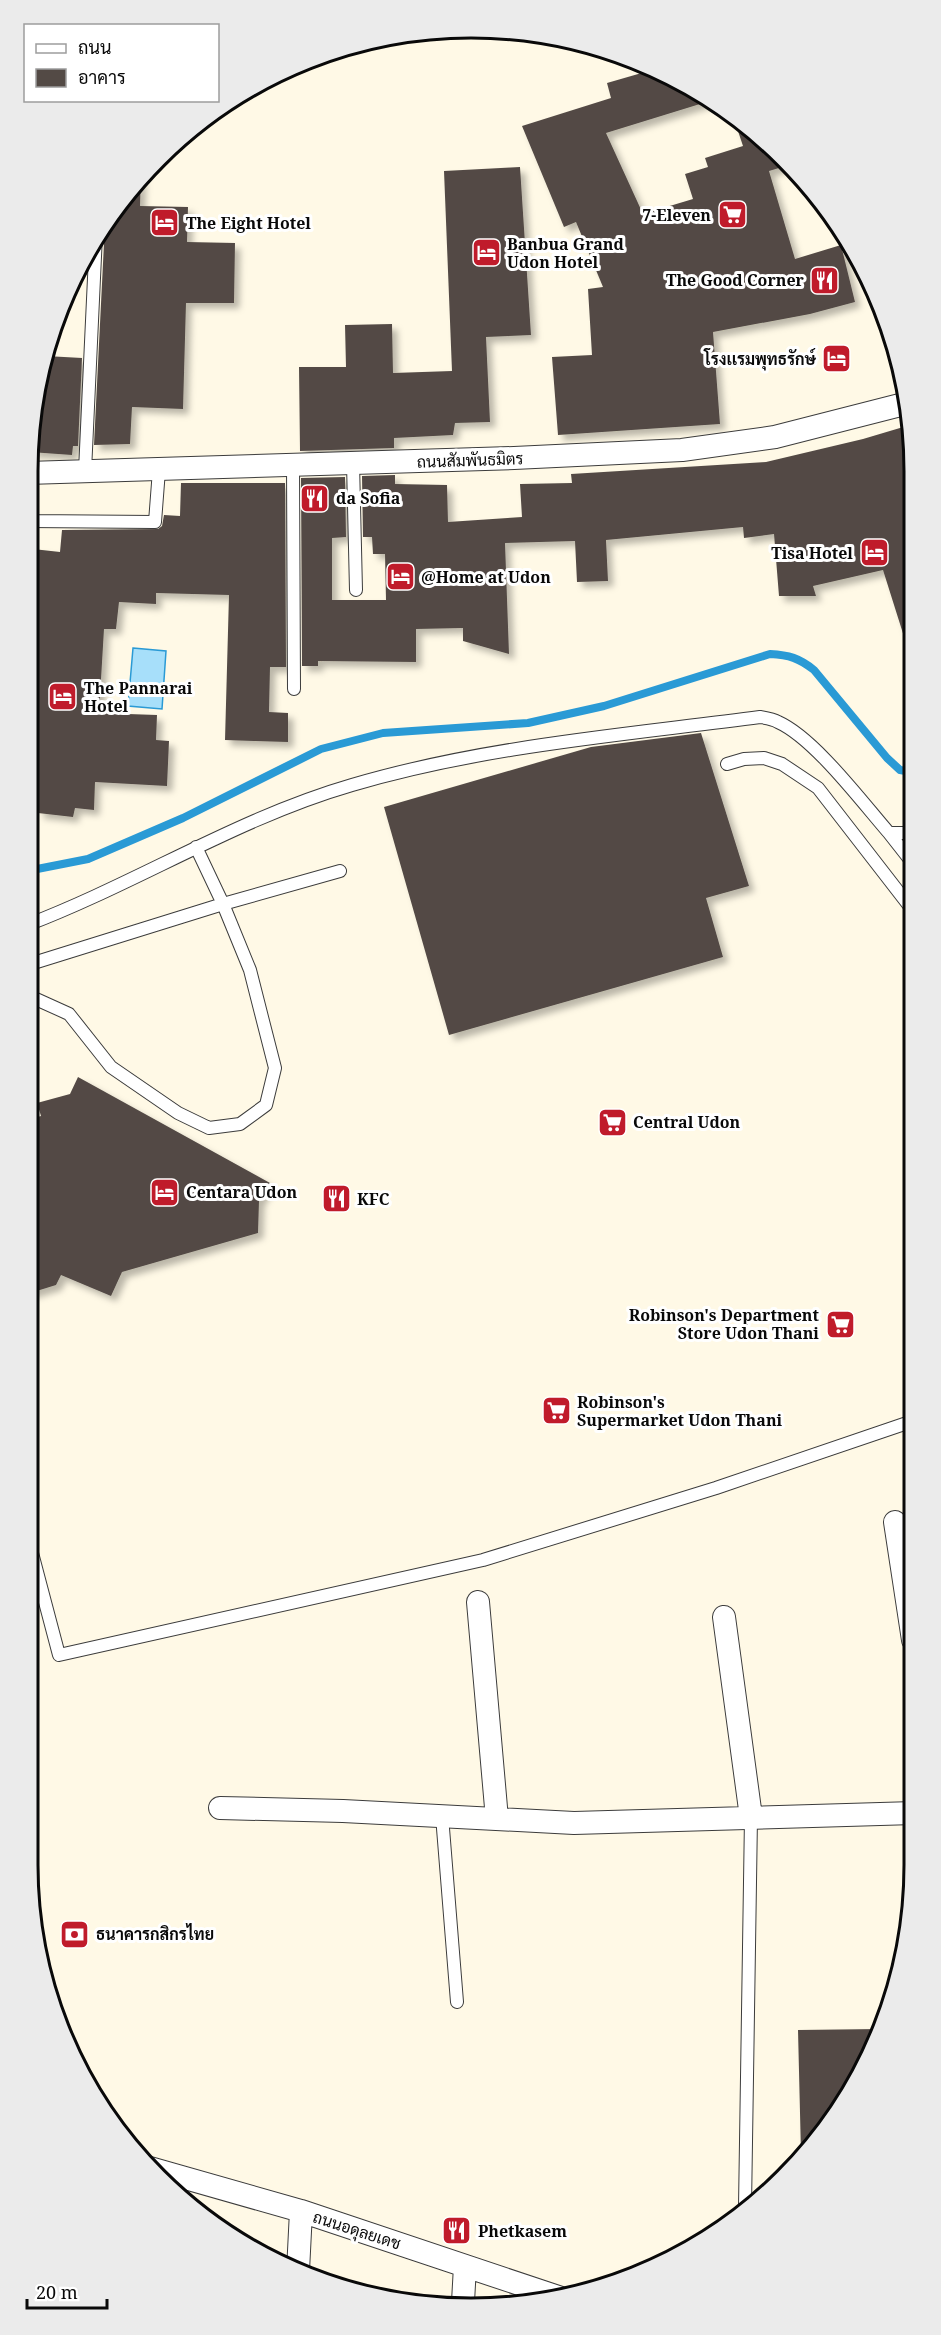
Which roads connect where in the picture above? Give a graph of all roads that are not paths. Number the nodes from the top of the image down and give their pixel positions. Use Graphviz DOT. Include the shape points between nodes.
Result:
graph roads {
  1 [pos="95,256"];
  2 [pos="898,405"];
  3 [pos="353,463"];
  4 [pos="293,464"];
  5 [pos="159,470"];
  6 [pos="85,471"];
  7 [pos="38,473"];
  8 [pos="38,521"];
  9 [pos="356,590"];
  10 [pos="294,689"];
  11 [pos="727,764"];
  12 [pos="904,833"];
  13 [pos="890,834"];
  14 [pos="196,847"];
  15 [pos="904,852"];
  16 [pos="340,871"];
  17 [pos="904,899"];
  18 [pos="223,904"];
  19 [pos="38,921"];
  20 [pos="38,962"];
  21 [pos="38,1000"];
  22 [pos="904,1423"];
  23 [pos="895,1522"];
  24 [pos="38,1576"];
  25 [pos="904,1581"];
  26 [pos="478,1602"];
  27 [pos="724,1617"];
  28 [pos="220,1808"];
  29 [pos="904,1813"];
  30 [pos="441,1816"];
  31 [pos="751,1817"];
  32 [pos="497,1819"];
  33 [pos="457,2002"];
  34 [pos="166,2172"];
  35 [pos="745,2199"];
  36 [pos="302,2211"];
  37 [pos="299,2262"];
  38 [pos="465,2266"];
  39 [pos="541,2291"];
  40 [pos="463,2298"];
  1 -- 6 [label="lane"];
  2 -- 3 [label="street, ถนนสัมพันธมิตร" via="775,437 682,450"];
  3 -- 4 [label="street, ถนนสัมพันธมิตร"];
  3 -- 9 [label="lane"];
  4 -- 5 [label="street, ถนนสัมพันธมิตร"];
  4 -- 10 [label="lane"];
  5 -- 6 [label="street, ถนนสัมพันธมิตร"];
  5 -- 8 [label="lane" via="155,522"];
  6 -- 7 [label="street, ถนนสัมพันธมิตร"];
  11 -- 17 [label="lane" via="764,758 782,764 818,788"];
  12 -- 13 [label="lane"];
  13 -- 14 [label="lane" via="816,750 777,721 760,717 452,759 351,785"];
  13 -- 15 [label="lane"];
  14 -- 18 [label="lane"];
  14 -- 19 [label="lane" via="75,907"];
  16 -- 18 [label="lane"];
  18 -- 20 [label="lane"];
  18 -- 21 [label="lane" via="250,970 275,1068 266,1105 240,1124 209,1128 178,1113 111,1067 69,1014"];
  22 -- 24 [label="lane" via="716,1488 483,1560 59,1655"];
  23 -- 25 [label="street"];
  26 -- 32 [label="street"];
  27 -- 31 [label="street"];
  28 -- 30 [label="street"];
  29 -- 31 [label="street"];
  30 -- 32 [label="street"];
  30 -- 33 [label="lane"];
  31 -- 32 [label="street" via="574,1823"];
  31 -- 35 [label="lane"];
  34 -- 36 [label="street, ถนนอดุลยเดช"];
  36 -- 37 [label="street"];
  36 -- 38 [label="street, ถนนอดุลยเดช"];
  38 -- 39 [label="street, ถนนอดุลยเดช"];
  38 -- 40 [label="street"];
}
